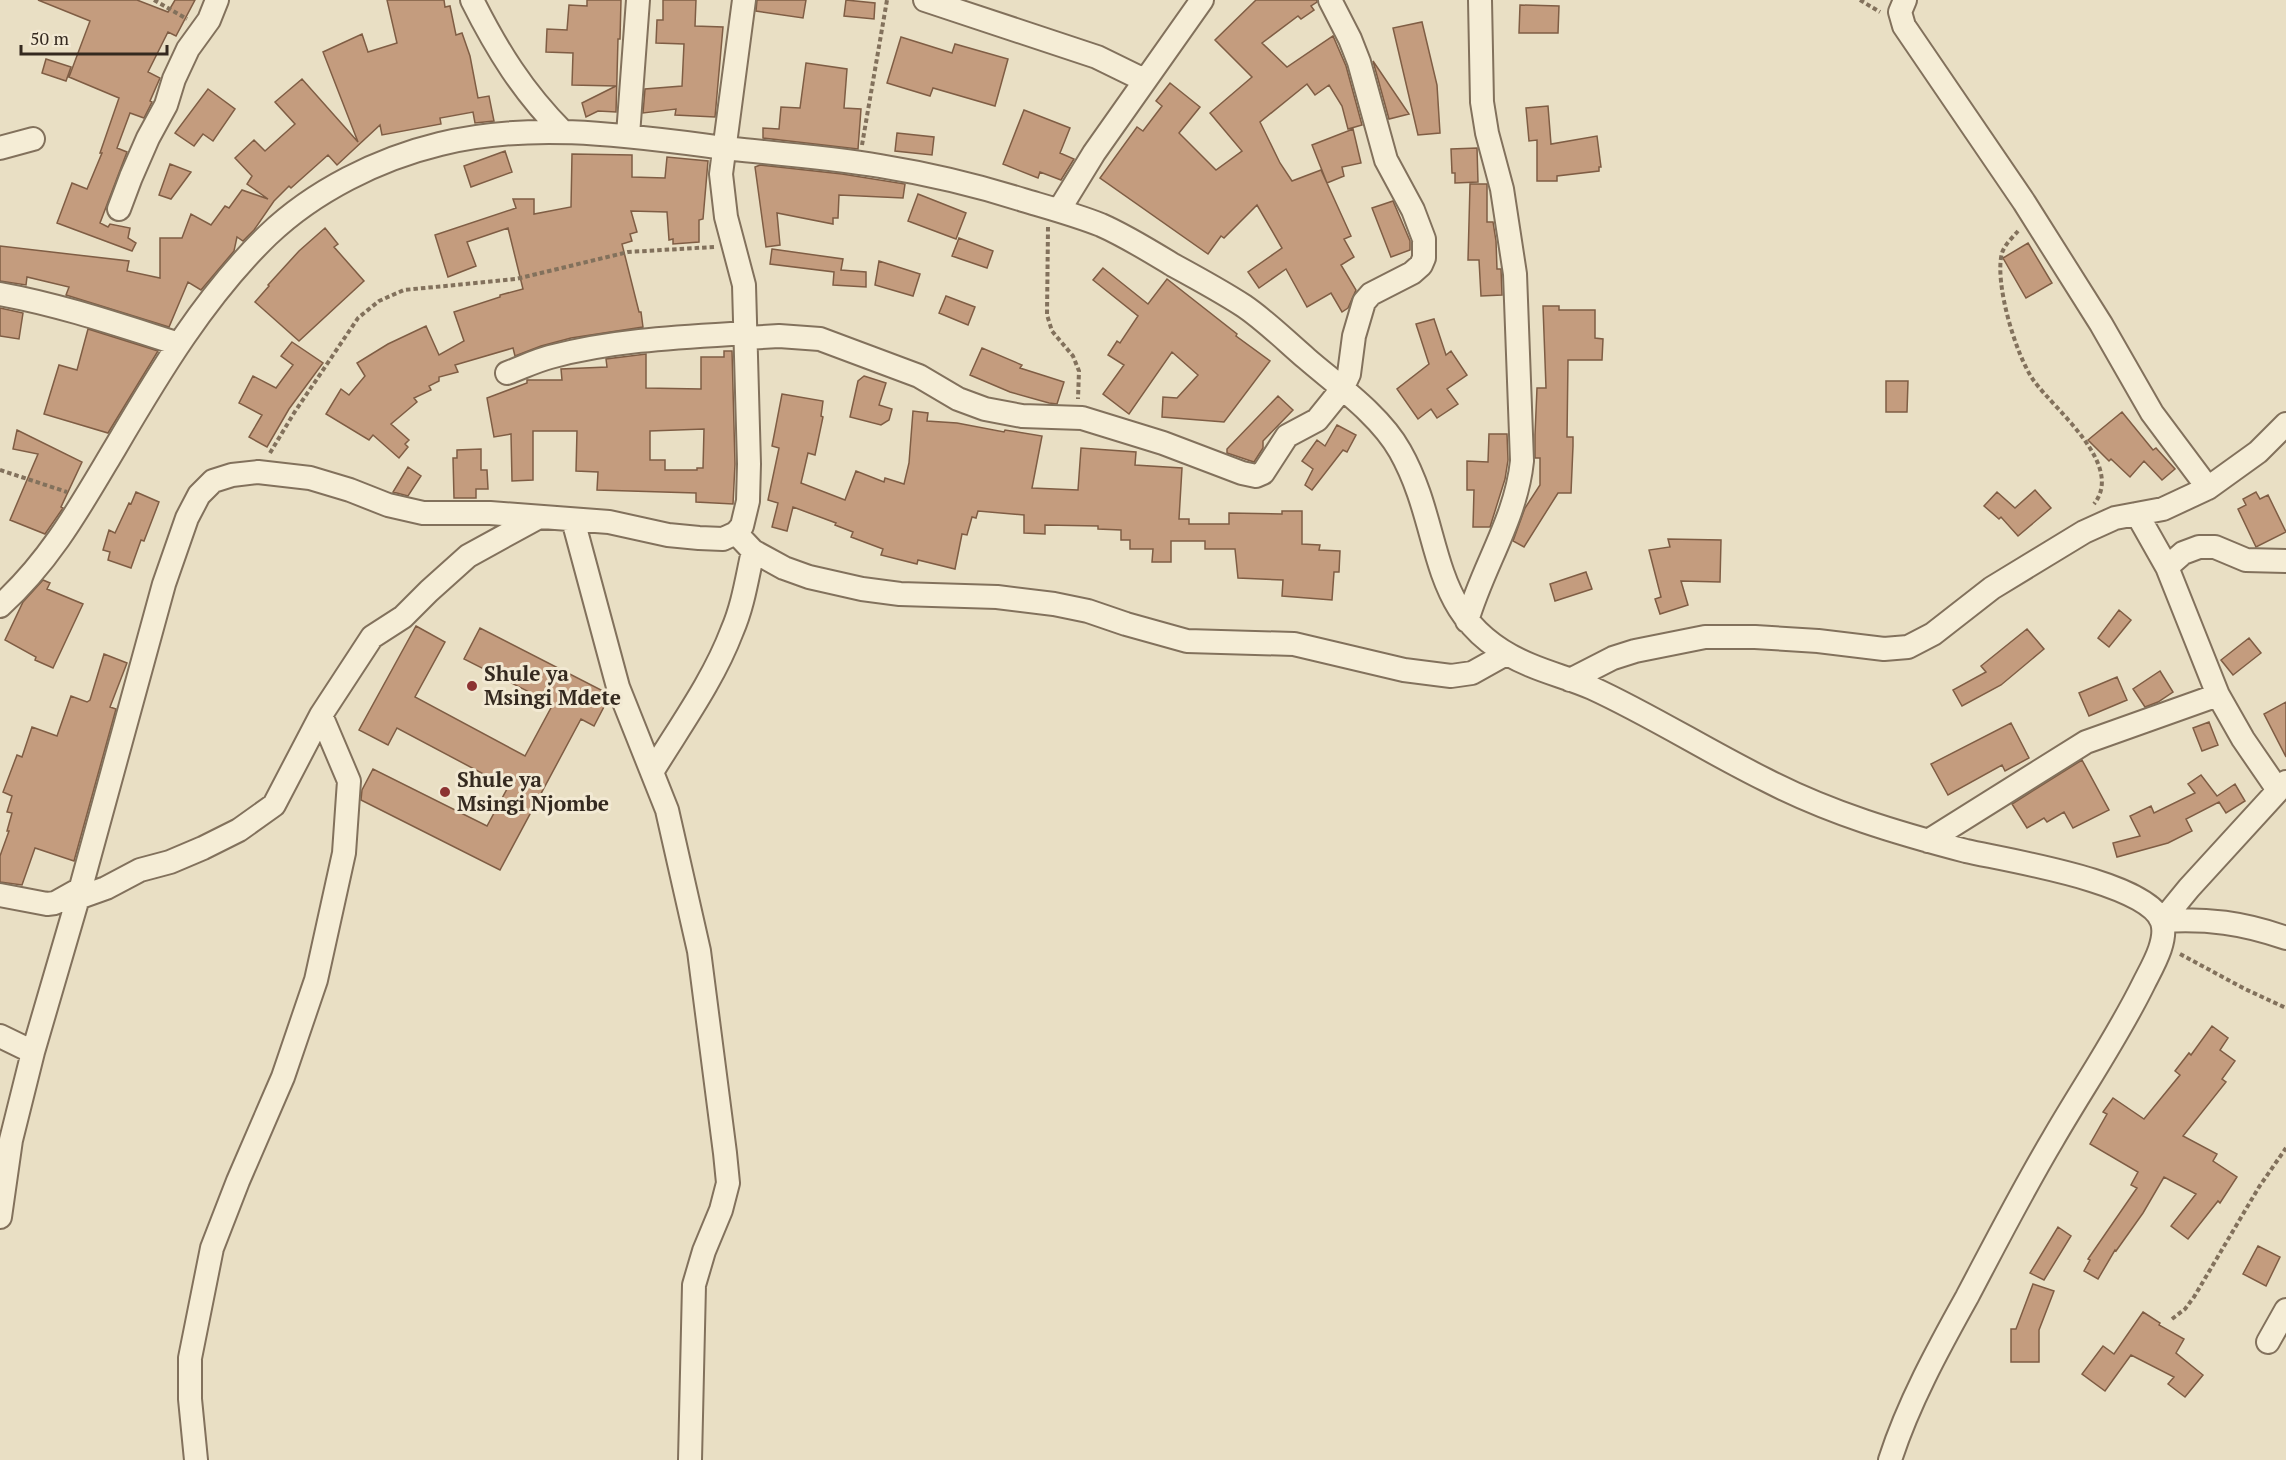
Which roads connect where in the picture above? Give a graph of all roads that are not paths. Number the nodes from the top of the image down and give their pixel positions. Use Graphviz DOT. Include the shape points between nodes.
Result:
graph roads {
  1 [pos="217,0"];
  2 [pos="472,0"];
  3 [pos="638,0"];
  4 [pos="744,0"];
  5 [pos="925,0"];
  6 [pos="1202,0"];
  7 [pos="1330,0"];
  8 [pos="1480,0"];
  9 [pos="1905,0"];
  10 [pos="1144,80"];
  11 [pos="563,132"];
  12 [pos="628,135"];
  13 [pos="33,139"];
  14 [pos="0,148"];
  15 [pos="725,148"];
  16 [pos="119,209"];
  17 [pos="1054,209"];
  18 [pos="0,294"];
  19 [pos="746,336"];
  20 [pos="179,344"];
  21 [pos="507,373"];
  22 [pos="1342,390"];
  23 [pos="2286,424"];
  24 [pos="2208,488"];
  25 [pos="2137,514"];
  26 [pos="539,517"];
  27 [pos="573,520"];
  28 [pos="736,533"];
  29 [pos="753,550"];
  30 [pos="2286,561"];
  31 [pos="2167,567"];
  32 [pos="0,606"];
  33 [pos="1467,621"];
  34 [pos="1506,654"];
  35 [pos="1570,680"];
  36 [pos="2218,695"];
  37 [pos="321,715"];
  38 [pos="652,772"];
  39 [pos="2282,786"];
  40 [pos="1928,841"];
  41 [pos="79,893"];
  42 [pos="0,895"];
  43 [pos="2162,932"];
  44 [pos="2286,938"];
  45 [pos="0,1036"];
  46 [pos="33,1052"];
  47 [pos="0,1217"];
  48 [pos="2286,1310"];
  49 [pos="2268,1342"];
  50 [pos="1889,1459"];
  51 [pos="196,1460"];
  52 [pos="690,1460"];
  1 -- 16 [label="street" via="178,69"];
  2 -- 11 [label="street" via="517,80"];
  3 -- 12 [label="street"];
  4 -- 15 [label="street"];
  5 -- 10 [label="street" via="1097,57"];
  6 -- 10 [label="street"];
  7 -- 22 [label="street" via="1359,62 1386,160 1413,210 1425,246 1421,265 1364,302"];
  8 -- 33 [label="street" via="1482,102 1502,189 1515,274 1523,441 1521,478 1514,505"];
  9 -- 24 [label="street" via="1900,12 1904,26 2030,212 2152,413"];
  10 -- 17 [label="street"];
  11 -- 12 [label="street"];
  11 -- 20 [label="street" via="512,133 443,143 358,173 273,230 232,273"];
  12 -- 15 [label="street"];
  13 -- 14 [label="street"];
  15 -- 17 [label="street" via="941,177"];
  15 -- 19 [label="street" via="722,192 744,285"];
  17 -- 22 [label="street" via="1106,227 1249,310"];
  18 -- 20 [label="street" via="41,301"];
  19 -- 21 [label="street" via="664,339 584,350 548,357"];
  19 -- 22 [label="street" via="820,339 919,376 958,399 985,409 1022,416 1078,418 1256,476 1266,471 1287,436 1317,420"];
  19 -- 28 [label="street" via="748,501 742,526"];
  20 -- 32 [label="street" via="64,533 41,564"];
  22 -- 33 [label="street" via="1389,435 1400,452 1449,591"];
  23 -- 24 [label="street" via="2258,452"];
  24 -- 25 [label="street" via="2163,508"];
  25 -- 31 [label="street"];
  25 -- 35 [label="street" via="2115,518 2071,540 1992,588 1928,638 1900,649 1755,637 1705,637 1613,658"];
  26 -- 27 [label="street"];
  26 -- 37 [label="street" via="468,556 403,617 372,637"];
  26 -- 41 [label="street" via="423,513 310,478 258,472 213,481 199,495 187,518 164,584"];
  27 -- 28 [label="street" via="609,522 699,538 723,539"];
  27 -- 38 [label="street" via="618,687"];
  28 -- 29 [label="street"];
  29 -- 34 [label="street" via="792,571 862,589 1044,602 1186,640 1294,644 1404,670 1451,676 1472,673"];
  29 -- 38 [label="street" via="745,591 723,653"];
  30 -- 31 [label="street" via="2246,560 2215,547 2199,547 2183,553"];
  31 -- 36 [label="street"];
  33 -- 34 [label="street"];
  34 -- 35 [label="street"];
  35 -- 40 [label="street" via="1770,783 1842,815"];
  36 -- 39 [label="street" via="2244,739"];
  36 -- 40 [label="street" via="2086,742"];
  37 -- 41 [label="street" via="274,805 239,830 203,848 140,870 106,888"];
  37 -- 51 [label="street" via="349,781 344,853 316,980 283,1077 212,1248 190,1358"];
  38 -- 52 [label="street" via="667,810 699,951 728,1183 694,1285"];
  39 -- 43 [label="street"];
  40 -- 43 [label="street" via="2101,882 2138,897 2153,908"];
  41 -- 42 [label="street" via="55,903"];
  41 -- 46 [label="street"];
  43 -- 44 [label="street" via="2190,919 2235,923"];
  43 -- 50 [label="street" via="2147,978 2118,1034 2053,1138 1941,1345"];
  45 -- 46 [label="street"];
  46 -- 47 [label="street" via="11,1140"];
  48 -- 49 [label="street"];
}
